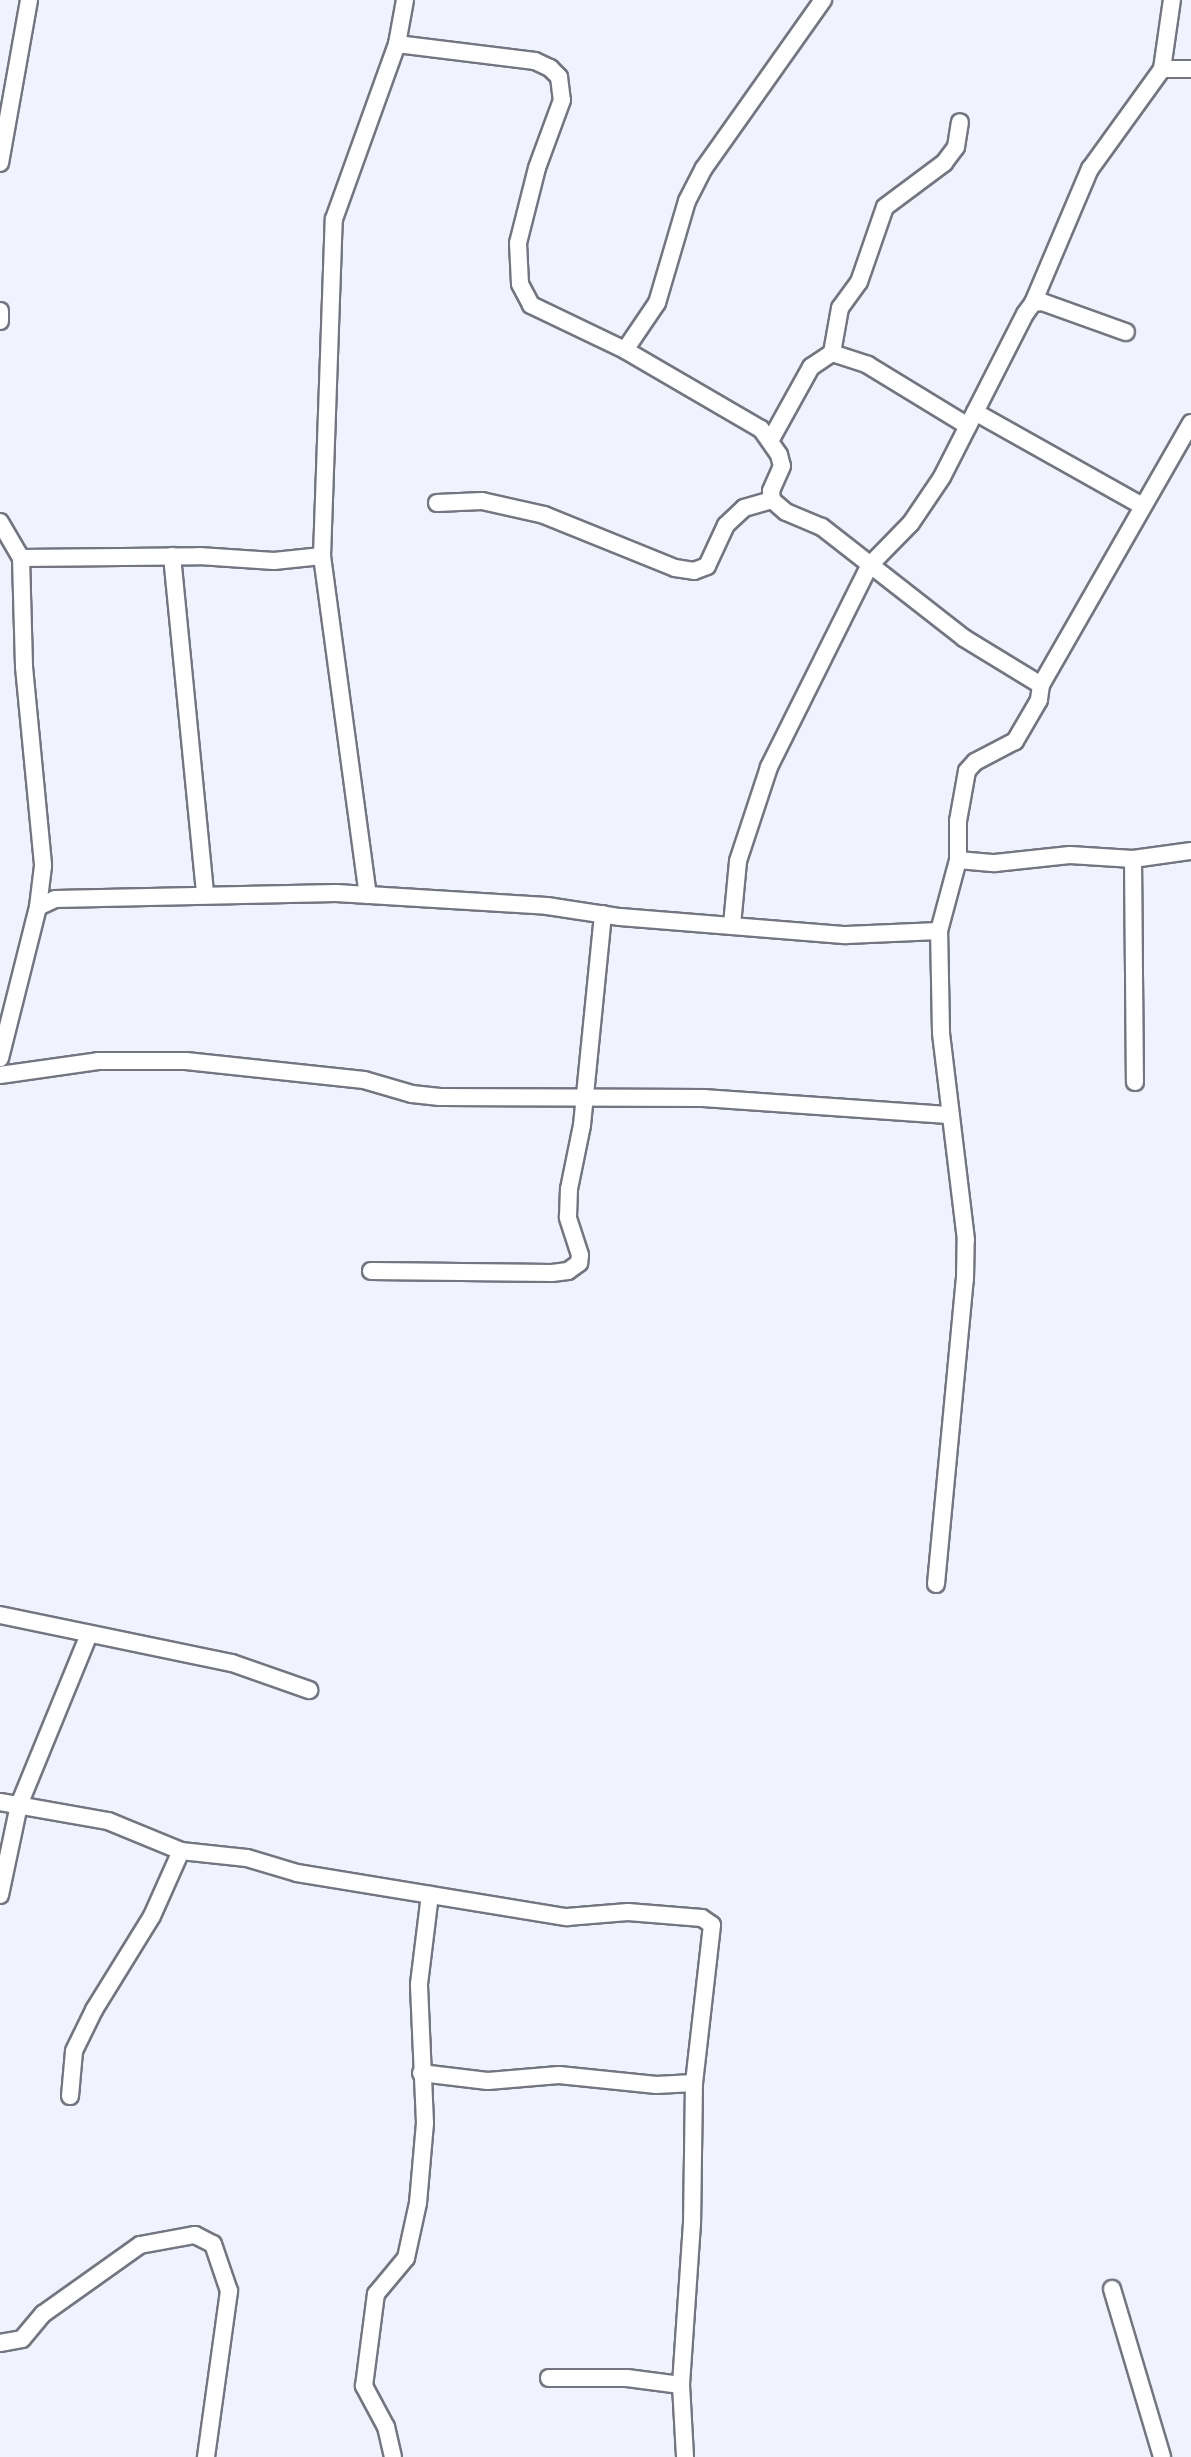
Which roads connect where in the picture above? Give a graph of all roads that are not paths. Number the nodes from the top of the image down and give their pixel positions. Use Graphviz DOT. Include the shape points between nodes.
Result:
graph roads {
  1 [pos="29,0"];
  2 [pos="405,0"];
  3 [pos="823,0"];
  4 [pos="1171,0"];
  5 [pos="397,44"];
  6 [pos="1162,69"];
  7 [pos="1191,69"];
  8 [pos="960,122"];
  9 [pos="0,163"];
  10 [pos="1033,303"];
  11 [pos="0,311"];
  12 [pos="0,321"];
  13 [pos="1126,332"];
  14 [pos="625,350"];
  15 [pos="832,353"];
  16 [pos="971,419"];
  17 [pos="1191,423"];
  18 [pos="771,441"];
  19 [pos="772,500"];
  20 [pos="437,503"];
  21 [pos="1141,505"];
  22 [pos="0,522"];
  23 [pos="172,556"];
  24 [pos="322,556"];
  25 [pos="21,558"];
  26 [pos="869,566"];
  27 [pos="1041,685"];
  28 [pos="1191,851"];
  29 [pos="1133,859"];
  30 [pos="958,860"];
  31 [pos="205,895"];
  32 [pos="368,895"];
  33 [pos="38,907"];
  34 [pos="603,915"];
  35 [pos="732,925"];
  36 [pos="939,931"];
  37 [pos="0,1058"];
  38 [pos="0,1075"];
  39 [pos="1135,1082"];
  40 [pos="585,1096"];
  41 [pos="950,1115"];
  42 [pos="371,1271"];
  43 [pos="936,1584"];
  44 [pos="0,1615"];
  45 [pos="89,1634"];
  46 [pos="309,1690"];
  47 [pos="0,1802"];
  48 [pos="19,1805"];
  49 [pos="181,1851"];
  50 [pos="0,1895"];
  51 [pos="430,1895"];
  52 [pos="421,2073"];
  53 [pos="694,2083"];
  54 [pos="71,2096"];
  55 [pos="1112,2288"];
  56 [pos="0,2343"];
  57 [pos="549,2378"];
  58 [pos="681,2385"];
  59 [pos="206,2457"];
  60 [pos="393,2457"];
  61 [pos="685,2457"];
  62 [pos="1162,2457"];
  1 -- 9 [label="street"];
  2 -- 5 [label="street"];
  3 -- 14 [label="street" via="704,168 687,201 657,303"];
  4 -- 6 [label="street"];
  5 -- 14 [label="street" via="536,61 559,77 562,100 537,168 518,243 520,284 531,306"];
  5 -- 24 [label="street" via="334,219"];
  6 -- 7 [label="street"];
  6 -- 10 [label="street" via="1090,169"];
  8 -- 15 [label="street" via="956,147 944,163 885,207 859,282 840,308"];
  10 -- 13 [label="street" via="1042,302"];
  10 -- 16 [label="street"];
  11 -- 12 [label="street"];
  14 -- 18 [label="street" via="718,402 761,429"];
  15 -- 16 [label="street" via="868,365"];
  15 -- 18 [label="street" via="811,367"];
  16 -- 21 [label="street"];
  16 -- 26 [label="street" via="942,477 911,523"];
  17 -- 21 [label="street"];
  18 -- 19 [label="street" via="782,466"];
  19 -- 20 [label="street" via="744,508 726,524 707,566 694,570 675,568 544,515 482,501"];
  19 -- 26 [label="street" via="786,512 822,527"];
  21 -- 27 [label="street"];
  22 -- 25 [label="street"];
  23 -- 24 [label="street" via="274,561"];
  23 -- 25 [label="street"];
  23 -- 31 [label="street"];
  24 -- 32 [label="street"];
  25 -- 33 [label="street" via="24,667 43,866"];
  26 -- 27 [label="street" via="964,638"];
  26 -- 35 [label="street" via="750,814 738,861"];
  27 -- 30 [label="street" via="1039,700 1015,741 967,771 958,821"];
  28 -- 29 [label="street"];
  29 -- 30 [label="street" via="1070,855 995,863"];
  29 -- 39 [label="street"];
  30 -- 36 [label="street"];
  31 -- 32 [label="street"];
  31 -- 33 [label="street" via="55,899"];
  32 -- 34 [label="street" via="547,906"];
  33 -- 37 [label="street"];
  34 -- 35 [label="street"];
  34 -- 40 [label="street"];
  35 -- 36 [label="street" via="846,935"];
  36 -- 41 [label="street" via="941,1032"];
  38 -- 40 [label="street" via="98,1061 186,1061 364,1080 426,1096"];
  40 -- 41 [label="street" via="704,1098"];
  40 -- 42 [label="street" via="568,1217 579,1263 568,1271 552,1273"];
  41 -- 43 [label="street" via="966,1240 965,1279"];
  44 -- 45 [label="street"];
  45 -- 46 [label="street" via="232,1663"];
  45 -- 48 [label="street"];
  47 -- 48 [label="street"];
  48 -- 49 [label="street" via="108,1821"];
  48 -- 50 [label="street"];
  49 -- 51 [label="street" via="247,1858 297,1873"];
  49 -- 54 [label="street" via="152,1916 74,2051"];
  51 -- 52 [label="street" via="419,1984"];
  51 -- 53 [label="street" via="567,1917 628,1912 702,1918 712,1925"];
  52 -- 53 [label="street" via="488,2081 559,2075 656,2085"];
  52 -- 60 [label="street" via="425,2123 418,2203 406,2258 376,2294 363,2386 386,2427"];
  53 -- 58 [label="street" via="692,2223"];
  55 -- 62 [label="street"];
  56 -- 59 [label="street" via="22,2339 43,2314 139,2245 195,2235 213,2244 229,2291"];
  57 -- 58 [label="street" via="626,2378"];
  58 -- 61 [label="street"];
}
